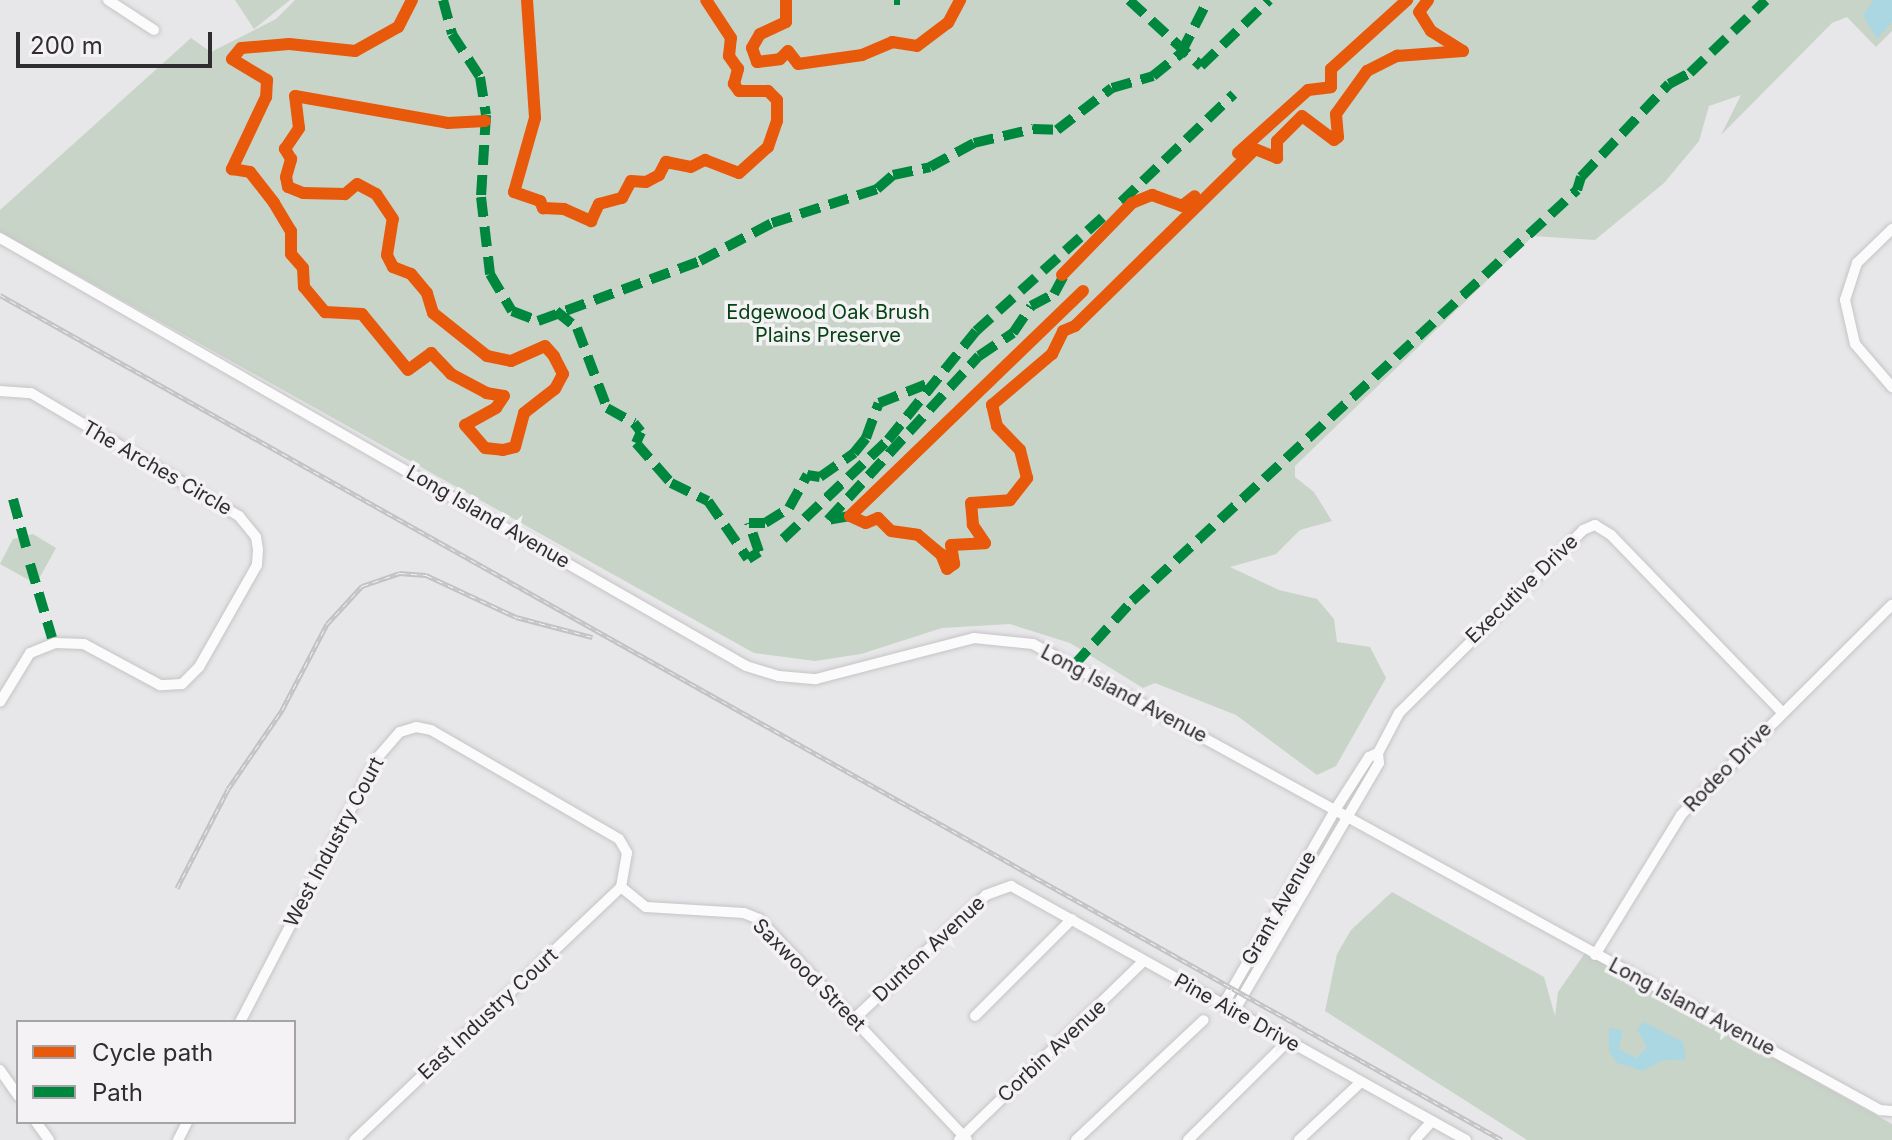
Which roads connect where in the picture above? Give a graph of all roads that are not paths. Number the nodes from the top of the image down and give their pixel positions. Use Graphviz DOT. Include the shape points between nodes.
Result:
graph roads {
  1 [pos="108,0"];
  2 [pos="154,30"];
  3 [pos="1892,229"];
  4 [pos="0,238"];
  5 [pos="1892,387"];
  6 [pos="0,391"];
  7 [pos="1892,605"];
  8 [pos="0,702"];
  9 [pos="1782,712"];
  10 [pos="1378,753"];
  11 [pos="1335,810"];
  12 [pos="1348,817"];
  13 [pos="1008,886"];
  14 [pos="621,887"];
  15 [pos="1072,919"];
  16 [pos="1595,955"];
  17 [pos="1144,961"];
  18 [pos="1223,1005"];
  19 [pos="1234,1011"];
  20 [pos="975,1016"];
  21 [pos="854,1019"];
  22 [pos="241,1020"];
  23 [pos="1204,1020"];
  24 [pos="1288,1041"];
  25 [pos="0,1070"];
  26 [pos="1361,1082"];
  27 [pos="16,1093"];
  28 [pos="1892,1111"];
  29 [pos="1432,1121"];
  30 [pos="963,1139"];
  31 [pos="354,1140"];
  32 [pos="1076,1140"];
  33 [pos="1188,1140"];
  34 [pos="1299,1140"];
  35 [pos="1415,1140"];
  36 [pos="1466,1140"];
  1 -- 2 [label="street"];
  3 -- 5 [label="street" via="1857,263 1845,300 1855,344"];
  4 -- 11 [label="street, Long Island Avenue" via="746,666 816,679 974,638 1033,644"];
  6 -- 8 [label="street, The Arches Circle" via="31,393 239,516 256,537 258,550 257,565 199,667 182,684 160,685 84,644 55,643 30,653"];
  7 -- 9 [label="street, Rodeo Drive"];
  9 -- 10 [label="street, Executive Drive" via="1595,525 1583,530 1427,680 1399,713"];
  9 -- 16 [label="street, Rodeo Drive" via="1681,815"];
  10 -- 11 [label="street, Executive Drive" via="1369,757"];
  10 -- 12 [label="street, Executive Drive" via="1379,763"];
  11 -- 12 [label="street, Long Island Avenue"];
  11 -- 18 [label="street, Grant Avenue"];
  12 -- 16 [label="street, Long Island Avenue"];
  12 -- 19 [label="street, Grant Avenue"];
  13 -- 15 [label="street, Pine Aire Drive"];
  13 -- 21 [label="street, Dunton Avenue" via="986,895"];
  14 -- 21 [label="street, Saxwood Street" via="646,907 744,913 759,919"];
  14 -- 22 [label="street, West Industry Court" via="627,853 606,830 431,730 400,732 378,757"];
  14 -- 31 [label="street, East Industry Court"];
  15 -- 17 [label="street, Pine Aire Drive"];
  15 -- 20 [label="street"];
  16 -- 28 [label="street, Long Island Avenue" via="1880,1110"];
  17 -- 18 [label="street, Pine Aire Drive"];
  17 -- 30 [label="street, Corbin Avenue"];
  18 -- 19 [label="street, Pine Aire Drive"];
  19 -- 24 [label="street, Pine Aire Drive"];
  21 -- 30 [label="street, Saxwood Street"];
  23 -- 32 [label="street"];
  24 -- 26 [label="street, Pine Aire Drive"];
  24 -- 33 [label="street"];
  25 -- 27 [label="street"];
  26 -- 29 [label="street, Pine Aire Drive"];
  26 -- 34 [label="street"];
  29 -- 35 [label="street"];
  29 -- 36 [label="street, Pine Aire Drive"];
}
